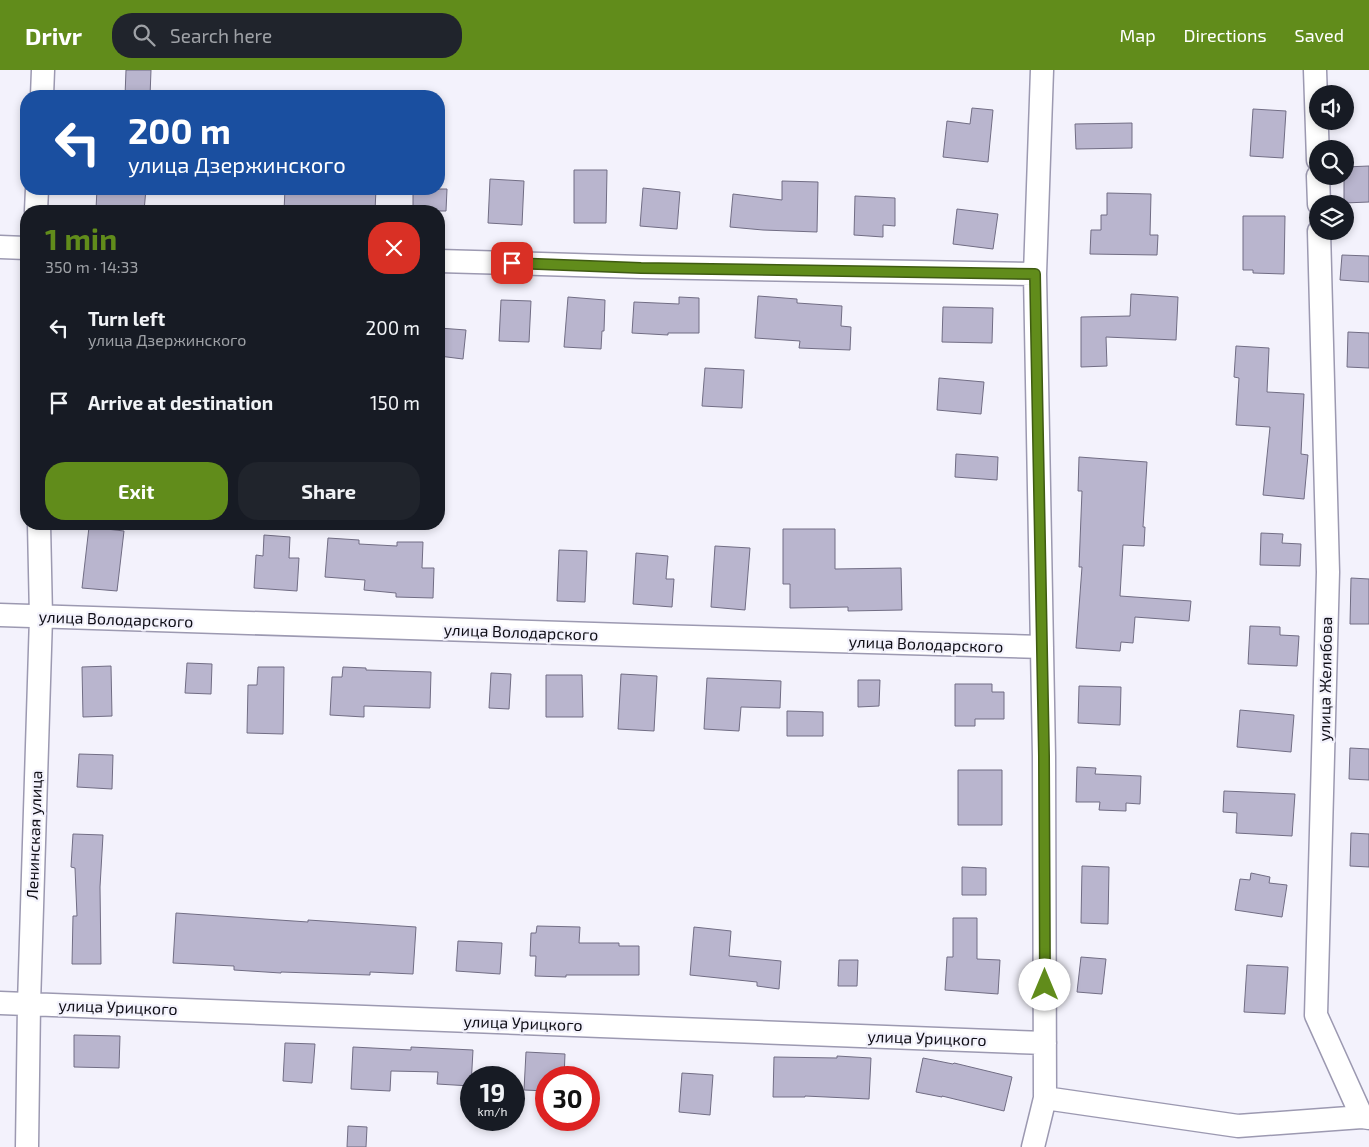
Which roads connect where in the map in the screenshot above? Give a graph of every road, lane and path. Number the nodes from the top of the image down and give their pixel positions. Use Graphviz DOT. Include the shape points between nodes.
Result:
graph roads {
  1 [pos="43,70"];
  2 [pos="1042,70"];
  3 [pos="1315,70"];
  4 [pos="42,90"];
  5 [pos="1317,140"];
  6 [pos="1319,240"];
  7 [pos="0,247"];
  8 [pos="20,248"];
  9 [pos="445,261"];
  10 [pos="1035,274"];
  11 [pos="39,530"];
  12 [pos="0,615"];
  13 [pos="41,617"];
  14 [pos="1042,647"];
  15 [pos="0,1003"];
  16 [pos="29,1004"];
  17 [pos="1045,1043"];
  18 [pos="1045,1098"];
  19 [pos="1365,1117"];
  20 [pos="27,1147"];
  21 [pos="1033,1147"];
  1 -- 4 [label="street"];
  2 -- 10 [label="street"];
  3 -- 5 [label="street"];
  6 -- 19 [label="street, улица Желябова" via="1328,572 1316,1015"];
  7 -- 8 [label="street"];
  9 -- 10 [label="street" via="641,268"];
  10 -- 14 [label="street"];
  11 -- 13 [label="street, Ленинская улица"];
  12 -- 13 [label="street, улица Володарского"];
  13 -- 14 [label="street, улица Володарского"];
  13 -- 16 [label="street, Ленинская улица"];
  14 -- 17 [label="street"];
  15 -- 16 [label="street, улица Урицкого"];
  16 -- 17 [label="street, улица Урицкого"];
  16 -- 20 [label="street, Ленинская улица"];
  17 -- 18 [label="street"];
  18 -- 19 [label="street" via="1238,1126"];
  18 -- 21 [label="street"];
}
